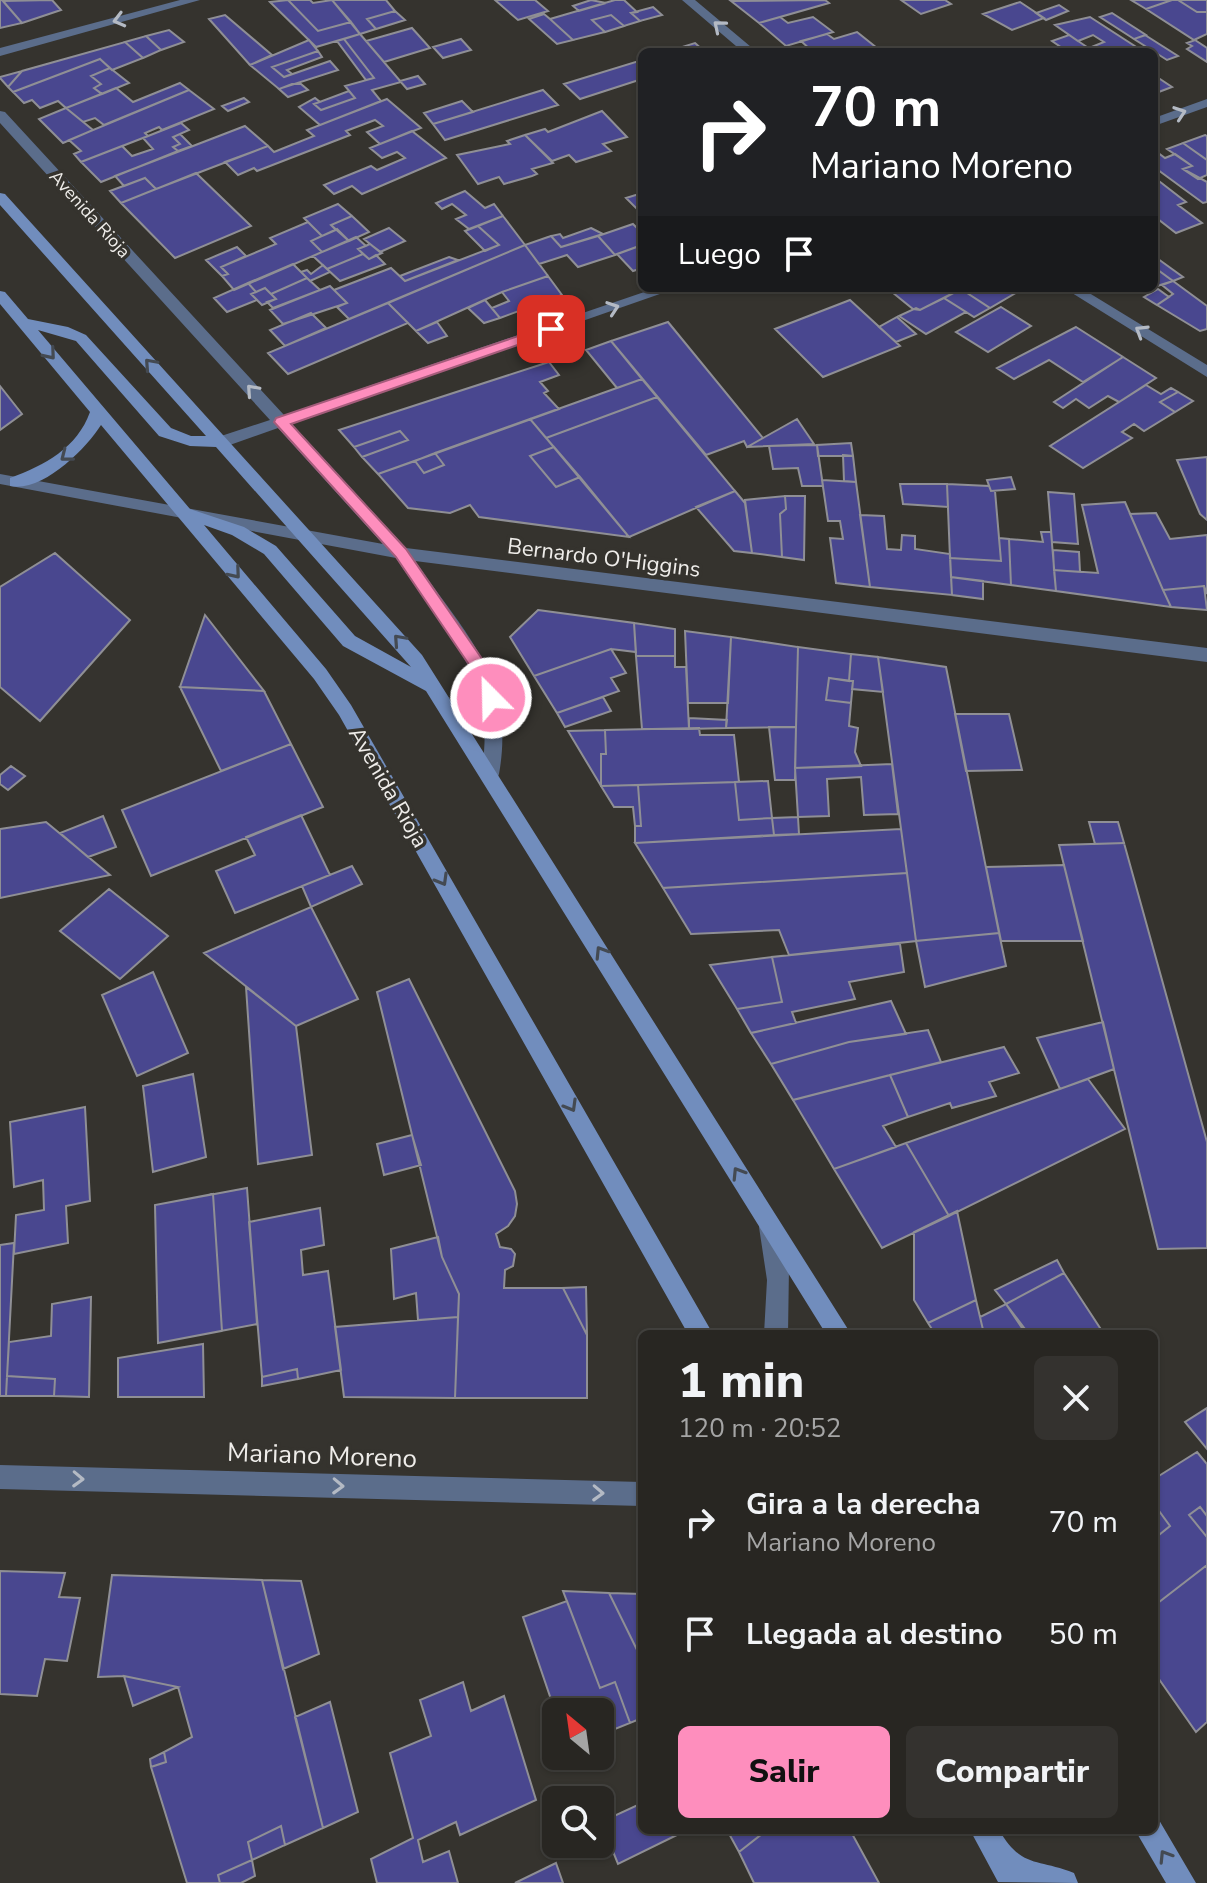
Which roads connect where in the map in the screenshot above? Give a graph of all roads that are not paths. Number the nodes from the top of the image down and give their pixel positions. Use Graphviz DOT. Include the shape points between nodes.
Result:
graph roads {
  1 [pos="194,0"];
  2 [pos="688,0"];
  3 [pos="746,48"];
  4 [pos="0,52"];
  5 [pos="1207,103"];
  6 [pos="0,115"];
  7 [pos="1158,121"];
  8 [pos="2,201"];
  9 [pos="658,292"];
  10 [pos="1077,292"];
  11 [pos="0,295"];
  12 [pos="24,323"];
  13 [pos="1207,372"];
  14 [pos="98,411"];
  15 [pos="281,422"];
  16 [pos="221,442"];
  17 [pos="8,480"];
  18 [pos="185,513"];
  19 [pos="305,535"];
  20 [pos="401,553"];
  21 [pos="1207,655"];
  22 [pos="439,692"];
  23 [pos="490,774"];
  24 [pos="768,1220"];
  25 [pos="699,1330"];
  26 [pos="776,1330"];
  27 [pos="837,1330"];
  28 [pos="0,1477"];
  29 [pos="638,1494"];
  30 [pos="986,1834"];
  31 [pos="1151,1834"];
  32 [pos="1008,1872"];
  33 [pos="1064,1883"];
  34 [pos="1182,1883"];
  1 -- 4 [label="street, one-way"];
  3 -- 2 [label="street, one-way"];
  7 -- 5 [label="street, one-way"];
  15 -- 6 [label="street, Avenida Rioja, one-way"];
  16 -- 8 [label="main road, one-way"];
  15 -- 9 [label="street, one-way"];
  13 -- 10 [label="street, one-way"];
  11 -- 12 [label="main road, Avenida Rioja"];
  12 -- 14 [label="main road, Avenida Rioja, one-way"];
  12 -- 16 [label="main road" via="81,338 165,432 190,441"];
  14 -- 17 [label="main road, one-way" via="72,452 42,471"];
  14 -- 18 [label="main road, Avenida Rioja"];
  15 -- 16 [label="street"];
  15 -- 20 [label="street, Avenida Rioja"];
  16 -- 19 [label="main road"];
  17 -- 18 [label="street, Bernardo O'Higgins"];
  18 -- 19 [label="street, Bernardo O'Higgins"];
  18 -- 22 [label="main road" via="238,531 270,550 349,641"];
  18 -- 25 [label="main road, Avenida Rioja, one-way" via="345,710"];
  19 -- 20 [label="street, Bernardo O'Higgins"];
  22 -- 19 [label="main road, one-way"];
  20 -- 21 [label="street, Bernardo O'Higgins"];
  20 -- 23 [label="street, Avenida Rioja" via="487,683 497,731"];
  22 -- 23 [label="main road"];
  24 -- 23 [label="main road, one-way"];
  24 -- 26 [label="street" via="780,1292"];
  24 -- 27 [label="main road"];
  28 -- 29 [label="street, Mariano Moreno, one-way"];
  30 -- 32 [label="main road"];
  34 -- 31 [label="main road, one-way"];
  32 -- 33 [label="main road"];
}
